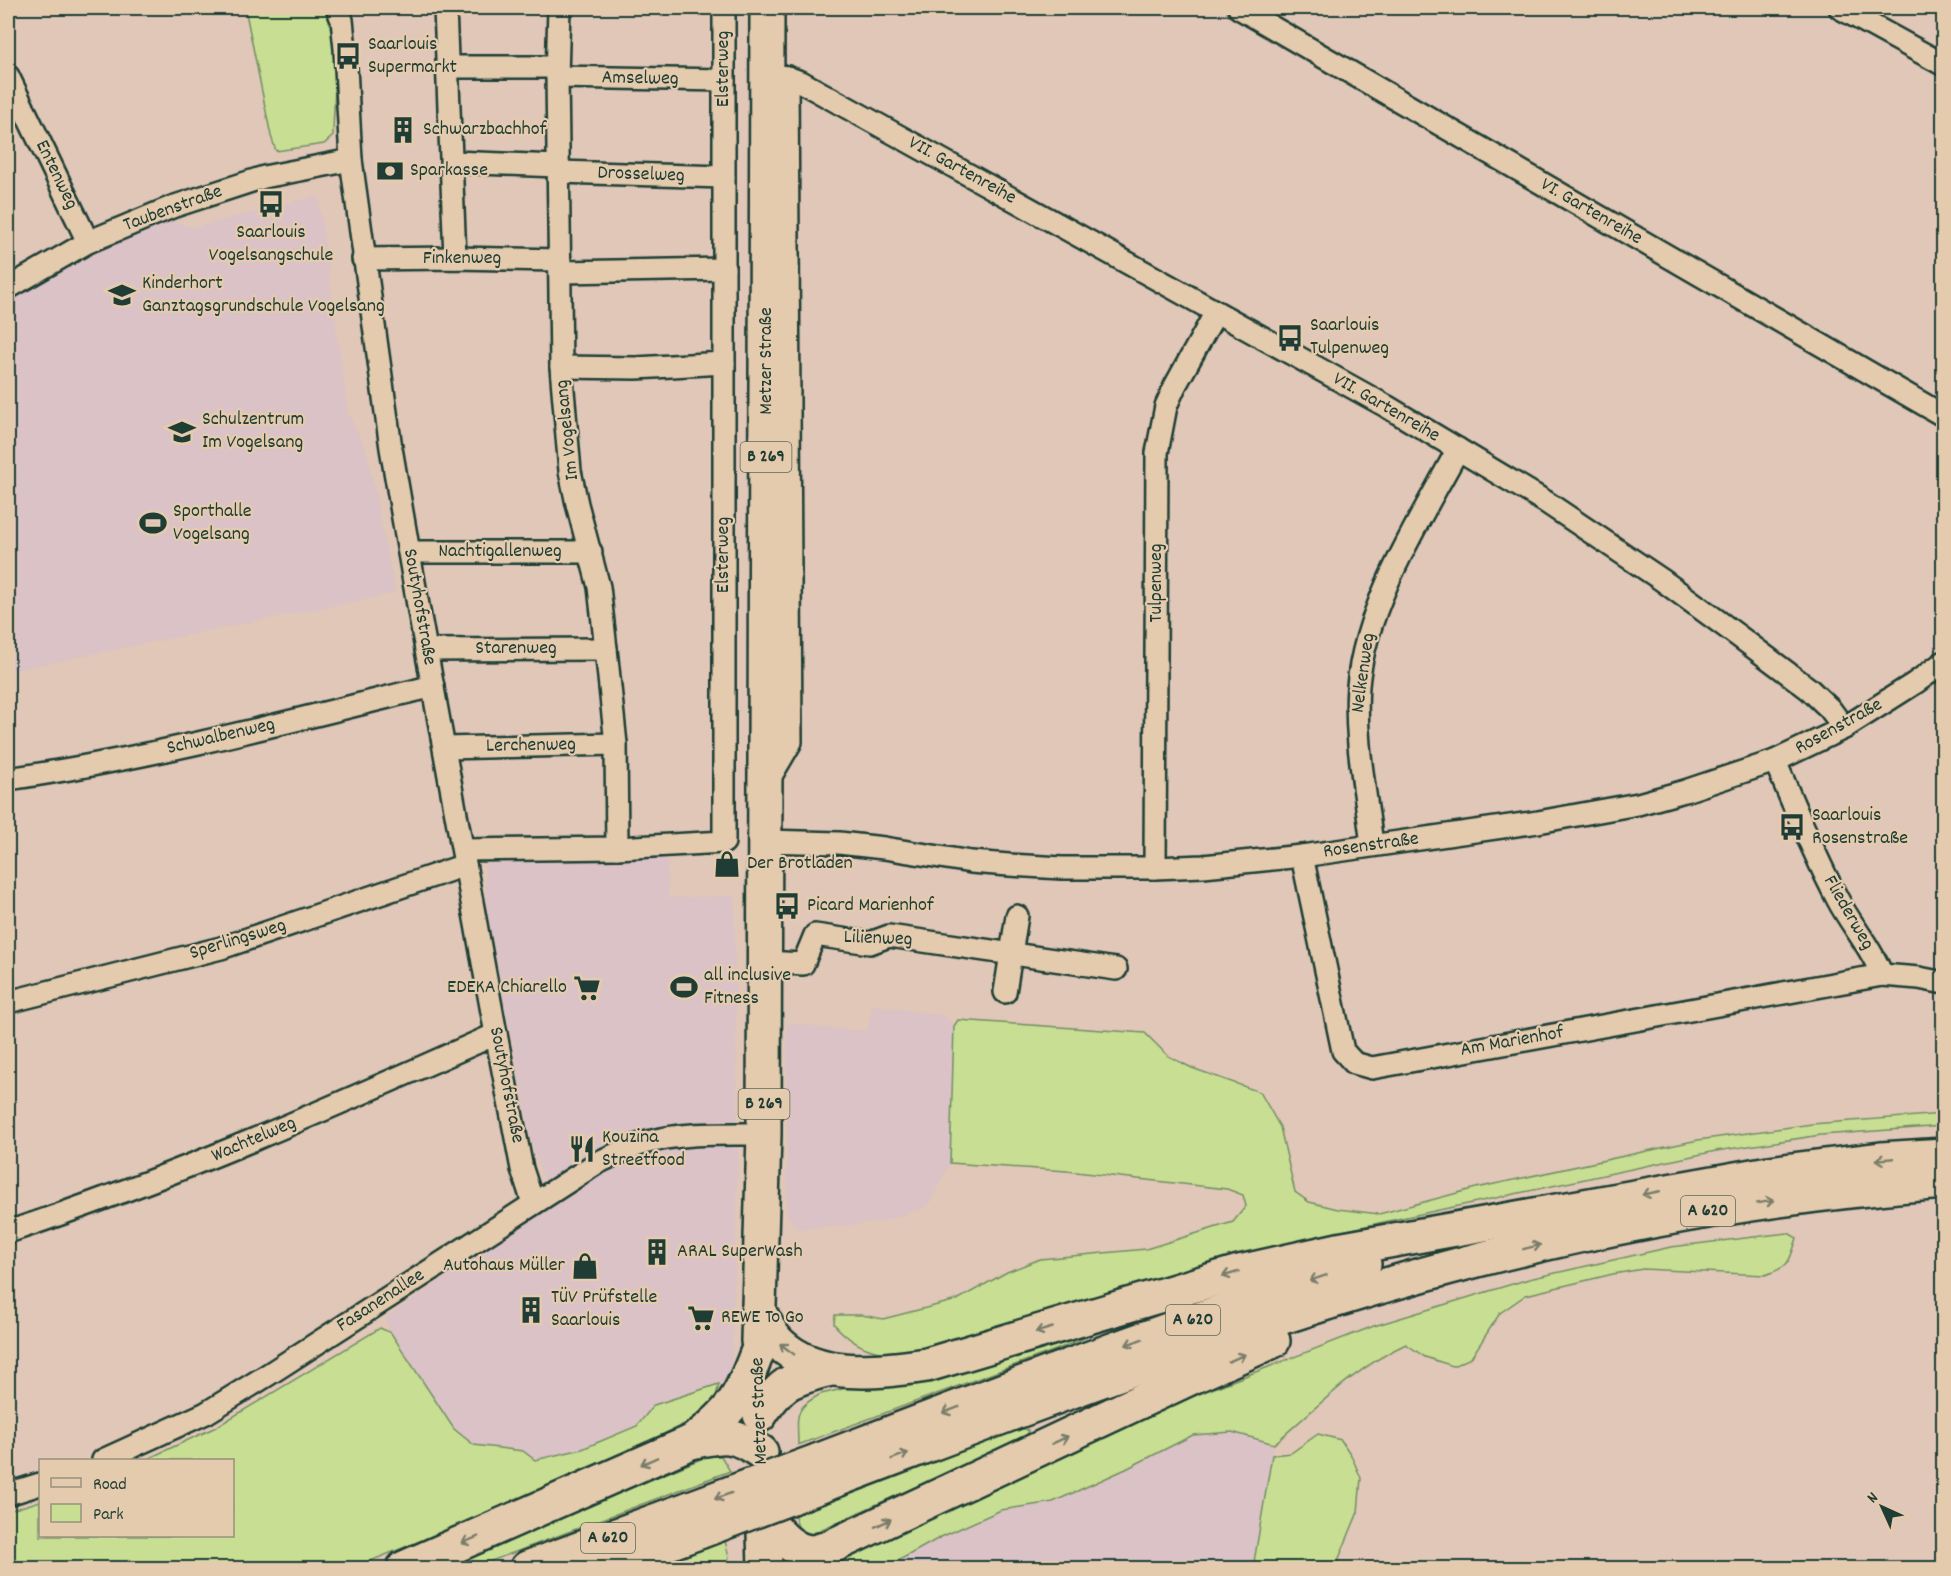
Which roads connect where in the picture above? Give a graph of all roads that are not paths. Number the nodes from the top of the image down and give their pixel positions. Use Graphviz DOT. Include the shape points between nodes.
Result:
graph roads {
  1 [pos="337,8"];
  2 [pos="446,8"];
  3 [pos="559,8"];
  4 [pos="724,8"];
  5 [pos="766,8"];
  6 [pos="1239,8"];
  7 [pos="1840,8"];
  8 [pos="1944,65"];
  9 [pos="448,67"];
  10 [pos="557,72"];
  11 [pos="778,75"];
  12 [pos="8,76"];
  13 [pos="724,80"];
  14 [pos="351,160"];
  15 [pos="452,162"];
  16 [pos="558,169"];
  17 [pos="724,177"];
  18 [pos="88,242"];
  19 [pos="455,258"];
  20 [pos="363,259"];
  21 [pos="561,266"];
  22 [pos="724,269"];
  23 [pos="8,288"];
  24 [pos="1216,312"];
  25 [pos="724,363"];
  26 [pos="561,367"];
  27 [pos="1944,416"];
  28 [pos="1458,449"];
  29 [pos="409,552"];
  30 [pos="591,552"];
  31 [pos="606,649"];
  32 [pos="426,650"];
  33 [pos="1944,662"];
  34 [pos="433,686"];
  35 [pos="1844,728"];
  36 [pos="616,744"];
  37 [pos="445,748"];
  38 [pos="1775,761"];
  39 [pos="8,779"];
  40 [pos="765,841"];
  41 [pos="1372,845"];
  42 [pos="617,848"];
  43 [pos="1302,856"];
  44 [pos="464,858"];
  45 [pos="1155,868"];
  46 [pos="1017,916"];
  47 [pos="1011,953"];
  48 [pos="764,962"];
  49 [pos="1116,969"];
  50 [pos="1882,975"];
  51 [pos="1944,983"];
  52 [pos="1005,992"];
  53 [pos="8,1002"];
  54 [pos="496,1034"];
  55 [pos="764,1134"];
  56 [pos="1944,1155"];
  57 [pos="1944,1182"];
  58 [pos="533,1203"];
  59 [pos="1577,1208"];
  60 [pos="8,1232"];
  61 [pos="1476,1260"];
  62 [pos="758,1311"];
  63 [pos="757,1353"];
  64 [pos="830,1369"];
  65 [pos="760,1415"];
  66 [pos="692,1442"];
  67 [pos="761,1452"];
  68 [pos="107,1459"];
  69 [pos="822,1473"];
  70 [pos="39,1484"];
  71 [pos="8,1494"];
  72 [pos="764,1517"];
  73 [pos="694,1520"];
  74 [pos="822,1558"];
  75 [pos="404,1569"];
  76 [pos="527,1569"];
  77 [pos="600,1569"];
  78 [pos="765,1569"];
  1 -- 14 [label="street, Soutyhofstraße" via="345,49"];
  2 -- 9 [label="street"];
  3 -- 10 [label="street, Im Vogelsang"];
  4 -- 13 [label="street, Elsterweg"];
  5 -- 11 [label="main road, Metzer Straße / B 269"];
  6 -- 27 [label="street, VI. Gartenreihe"];
  7 -- 8 [label="street"];
  9 -- 10 [label="street, Amselweg"];
  9 -- 15 [label="street"];
  10 -- 13 [label="street, Amselweg"];
  10 -- 16 [label="street, Im Vogelsang"];
  11 -- 24 [label="street, VII. Gartenreihe" via="803,83"];
  11 -- 40 [label="main road, Metzer Straße / B 269"];
  12 -- 18 [label="street, Entenweg"];
  13 -- 17 [label="street, Elsterweg"];
  14 -- 18 [label="street, Taubenstraße" via="225,189"];
  14 -- 20 [label="street, Soutyhofstraße"];
  15 -- 16 [label="street, Drosselweg"];
  15 -- 19 [label="street"];
  16 -- 17 [label="street, Drosselweg"];
  16 -- 21 [label="street, Im Vogelsang"];
  17 -- 22 [label="street, Elsterweg"];
  18 -- 23 [label="street, Taubenstraße"];
  19 -- 20 [label="street, Finkenweg"];
  19 -- 21 [label="street, Finkenweg"];
  20 -- 29 [label="street, Soutyhofstraße"];
  21 -- 22 [label="street, Finkenweg"];
  21 -- 26 [label="street, Im Vogelsang"];
  22 -- 25 [label="street, Elsterweg"];
  24 -- 28 [label="street, VII. Gartenreihe"];
  24 -- 45 [label="street, Tulpenweg" via="1174,386 1166,406 1158,453"];
  25 -- 26 [label="street"];
  25 -- 42 [label="street, Elsterweg" via="724,842"];
  26 -- 30 [label="street, Im Vogelsang" via="570,471"];
  28 -- 35 [label="street, VII. Gartenreihe" via="1662,580 1809,689"];
  28 -- 41 [label="street, Nelkenweg" via="1373,617 1364,652 1358,686 1358,721"];
  29 -- 30 [label="street, Nachtigallenweg"];
  29 -- 32 [label="street, Soutyhofstraße"];
  30 -- 31 [label="street, Im Vogelsang"];
  31 -- 32 [label="street, Starenweg"];
  31 -- 36 [label="street, Im Vogelsang"];
  32 -- 34 [label="street, Soutyhofstraße"];
  33 -- 35 [label="street, Rosenstraße"];
  34 -- 37 [label="street, Soutyhofstraße"];
  34 -- 39 [label="street, Schwalbenweg" via="175,748"];
  35 -- 38 [label="street, Rosenstraße"];
  36 -- 37 [label="street, Lerchenweg"];
  36 -- 42 [label="street, Im Vogelsang"];
  37 -- 44 [label="street, Soutyhofstraße"];
  38 -- 41 [label="street, Rosenstraße" via="1638,804"];
  38 -- 50 [label="street, Fliederweg" via="1826,876"];
  40 -- 45 [label="street, Rosenstraße" via="873,846 1009,865"];
  40 -- 48 [label="main road, Metzer Straße / B 269"];
  41 -- 43 [label="street, Rosenstraße"];
  42 -- 44 [label="street, Elsterweg"];
  43 -- 45 [label="street, Rosenstraße"];
  43 -- 50 [label="street, Am Marienhof" via="1342,1052 1354,1063 1372,1068"];
  44 -- 53 [label="street, Sperlingsweg" via="220,948"];
  44 -- 54 [label="street, Soutyhofstraße"];
  46 -- 47 [label="street"];
  47 -- 48 [label="street, Lilienweg" via="889,936 870,943 815,935 803,964"];
  47 -- 49 [label="street, Lilienweg"];
  47 -- 52 [label="street"];
  48 -- 55 [label="main road, Metzer Straße / B 269"];
  50 -- 51 [label="street"];
  54 -- 58 [label="street, Soutyhofstraße" via="522,1169"];
  54 -- 60 [label="street, Wachtelweg" via="193,1165"];
  55 -- 58 [label="street, Fasanenallee" via="682,1136 645,1143 597,1163"];
  55 -- 62 [label="main road, Metzer Straße / B 269"];
  56 -- 59 [label="main road, A 620, one-way" via="1769,1173"];
  61 -- 57 [label="main road, A 620, one-way" via="1667,1218 1776,1200"];
  58 -- 68 [label="street, Fasanenallee" via="206,1413"];
  59 -- 64 [label="main road, one-way" via="1338,1250 1239,1272 927,1365 886,1371"];
  59 -- 69 [label="main road, A 620, one-way" via="1445,1240 1255,1299 1068,1366"];
  69 -- 61 [label="main road, A 620, one-way" via="1220,1339"];
  74 -- 61 [label="main road, one-way" via="1233,1359"];
  62 -- 63 [label="main road, Metzer Straße / B 269"];
  64 -- 62 [label="main road, one-way" via="789,1352 776,1340"];
  63 -- 65 [label="main road, Metzer Straße / B 269"];
  63 -- 66 [label="main road" via="744,1388 731,1408"];
  64 -- 65 [label="main road" via="799,1377 781,1387"];
  65 -- 67 [label="main road, Metzer Straße / B 269"];
  66 -- 67 [label="main road" via="722,1436 742,1439"];
  66 -- 75 [label="main road, one-way"];
  67 -- 72 [label="main road, Metzer Straße / B 269"];
  69 -- 73 [label="main road, A 620, bridge"];
  70 -- 71 [label="street"];
  72 -- 74 [label="main road" via="796,1548"];
  72 -- 78 [label="main road, Metzer Straße / B 269"];
  73 -- 76 [label="main road, A 620"];
  73 -- 77 [label="main road, A 620"];
}
